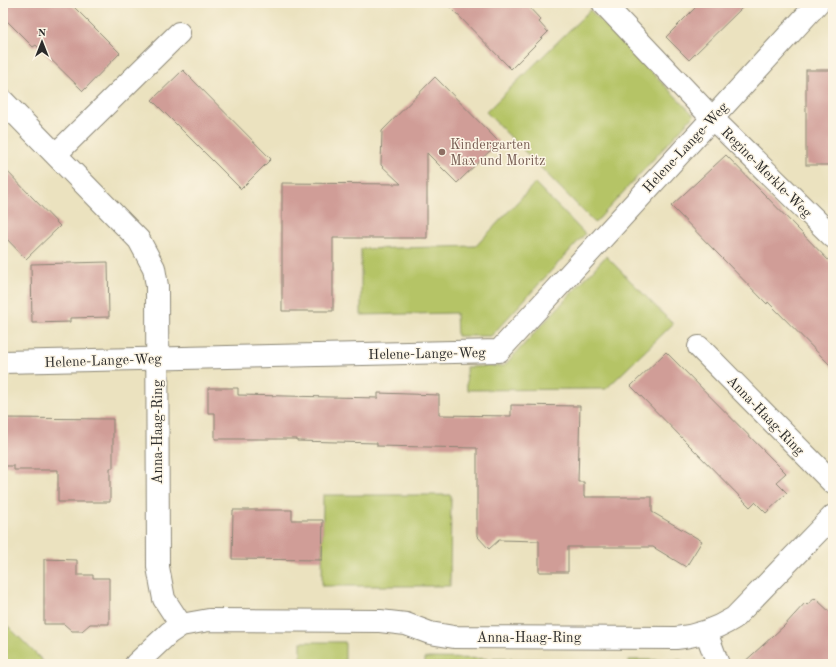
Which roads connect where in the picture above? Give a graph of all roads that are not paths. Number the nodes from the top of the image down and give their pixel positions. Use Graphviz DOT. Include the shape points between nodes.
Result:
graph roads {
  1 [pos="603,3"];
  2 [pos="818,3"];
  3 [pos="180,33"];
  4 [pos="3,101"];
  5 [pos="712,118"];
  6 [pos="56,154"];
  7 [pos="833,237"];
  8 [pos="699,347"];
  9 [pos="157,358"];
  10 [pos="3,362"];
  11 [pos="833,483"];
  12 [pos="833,516"];
  13 [pos="181,625"];
  14 [pos="706,632"];
  15 [pos="136,664"];
  16 [pos="718,664"];
  1 -- 5 [label="street, Regine-Merkle-Weg"];
  2 -- 5 [label="street, Helene-Lange-Weg"];
  3 -- 6 [label="street"];
  4 -- 6 [label="street, Anna-Haag-Ring"];
  5 -- 7 [label="street, Regine-Merkle-Weg"];
  5 -- 9 [label="street, Helene-Lange-Weg" via="499,351"];
  6 -- 9 [label="street, Anna-Haag-Ring" via="139,240 148,254 157,286"];
  8 -- 11 [label="street, Anna-Haag-Ring"];
  9 -- 10 [label="street, Helene-Lange-Weg"];
  9 -- 13 [label="street, Anna-Haag-Ring" via="158,568 164,599"];
  12 -- 14 [label="street, Anna-Haag-Ring" via="734,618"];
  13 -- 14 [label="street, Anna-Haag-Ring" via="209,620 380,621 406,624 437,635 454,637 676,638"];
  13 -- 15 [label="street, Anna-Haag-Ring" via="169,632"];
  14 -- 16 [label="street"];
}
